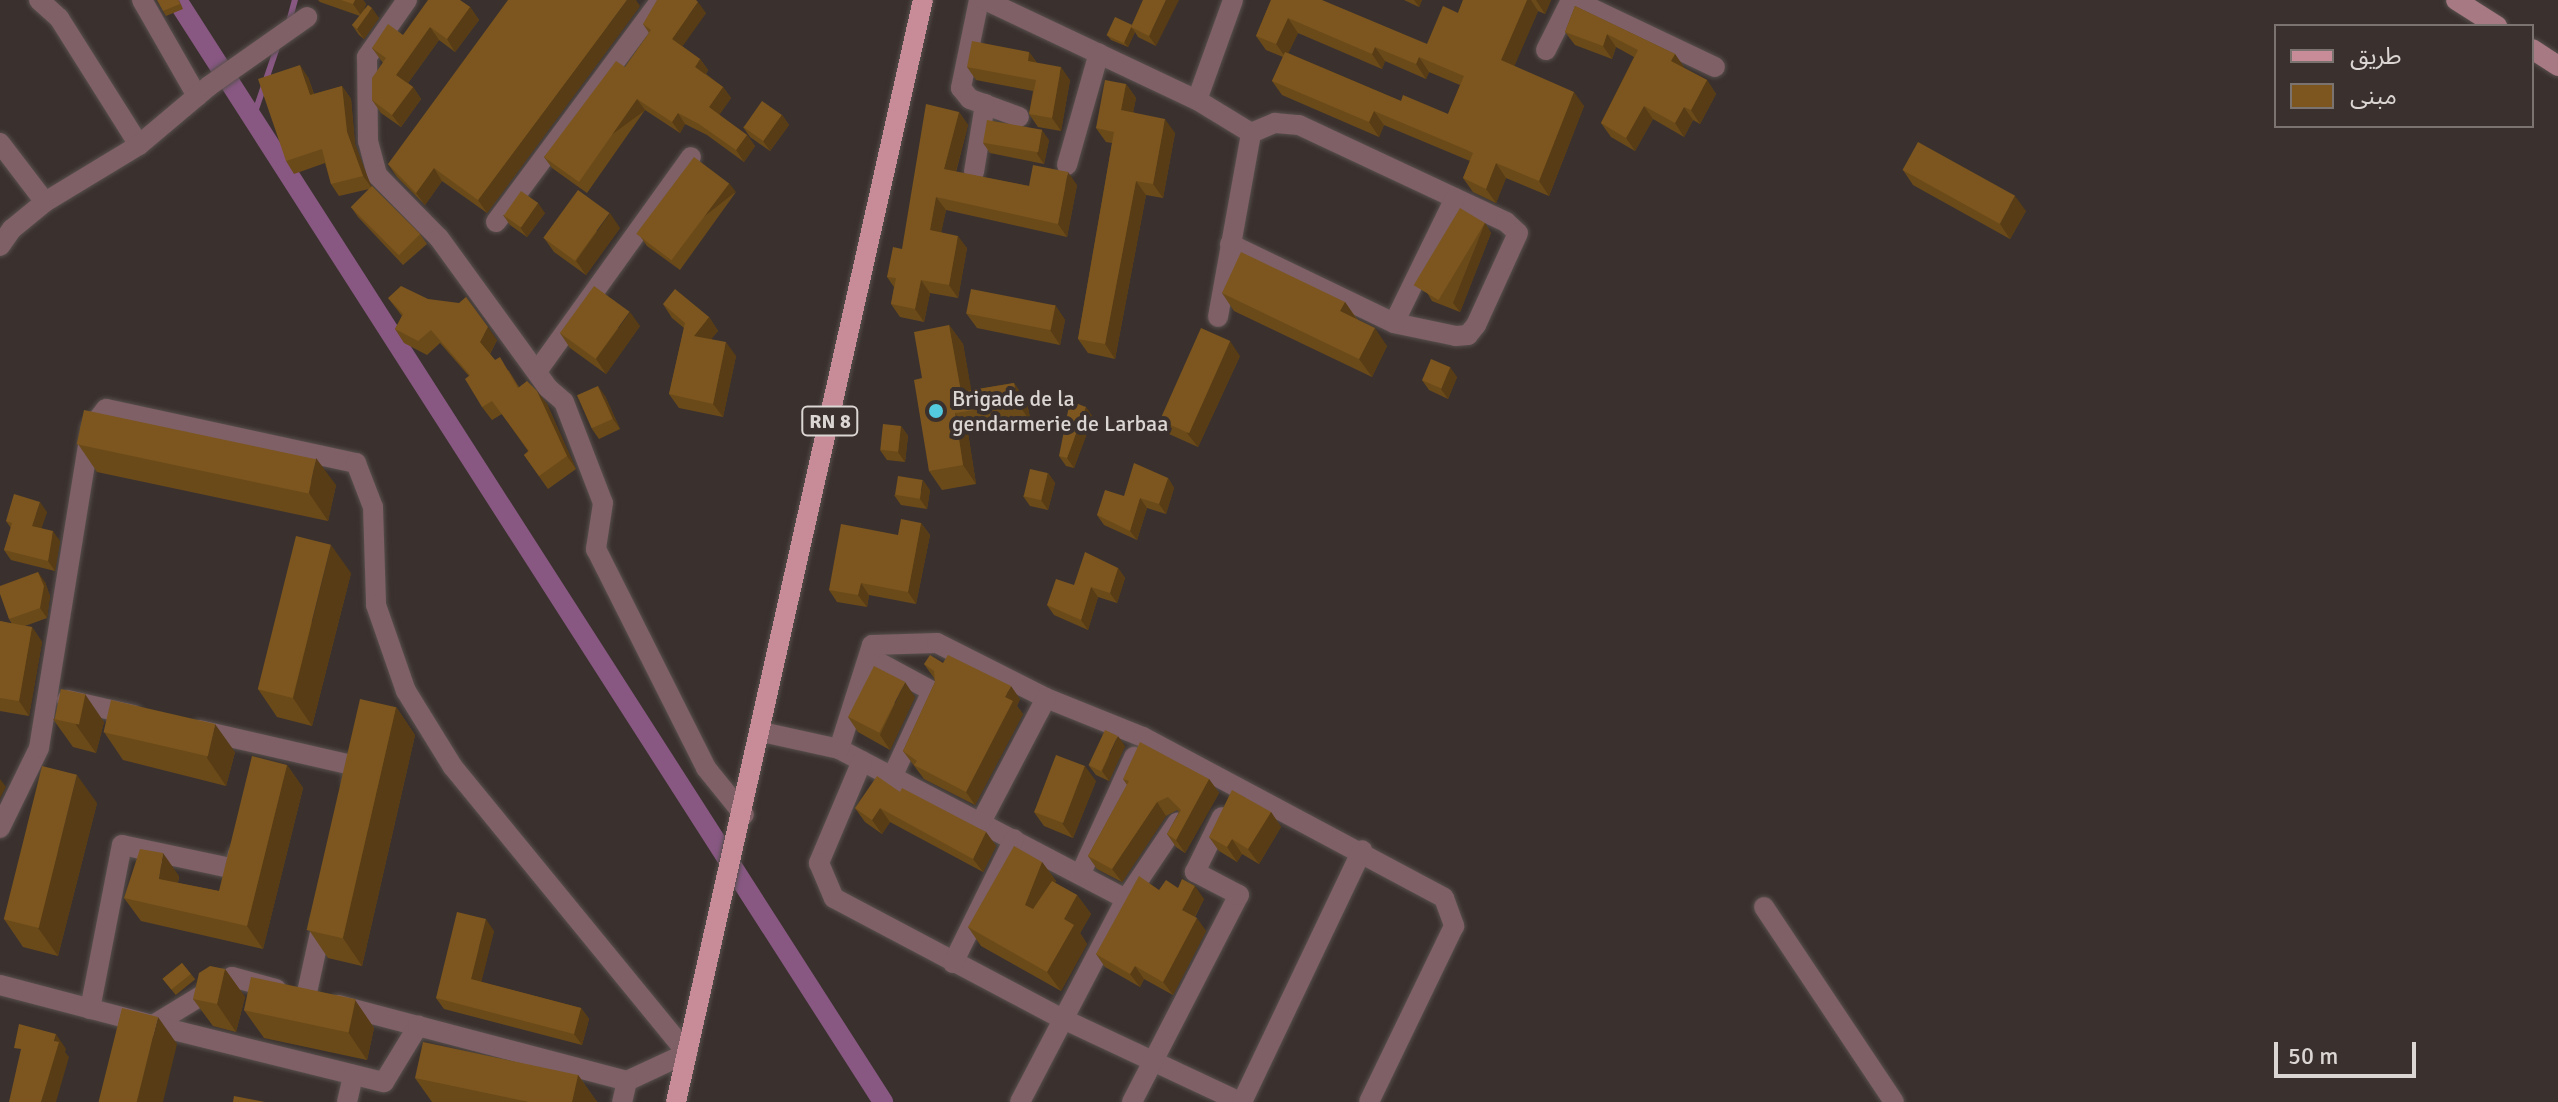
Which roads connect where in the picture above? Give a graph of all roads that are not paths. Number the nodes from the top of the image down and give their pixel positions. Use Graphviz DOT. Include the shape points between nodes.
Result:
graph roads {
  1 [pos="39,0"];
  2 [pos="142,0"];
  3 [pos="407,0"];
  4 [pos="661,0"];
  5 [pos="923,0"];
  6 [pos="979,0"];
  7 [pos="985,0"];
  8 [pos="1233,0"];
  9 [pos="1572,0"];
  10 [pos="2461,1"];
  11 [pos="307,17"];
  12 [pos="2494,24"];
  13 [pos="1546,50"];
  14 [pos="2534,50"];
  15 [pos="1099,53"];
  16 [pos="2558,66"];
  17 [pos="1715,67"];
  18 [pos="203,91"];
  19 [pos="1197,100"];
  20 [pos="985,104"];
  21 [pos="1019,117"];
  22 [pos="1251,133"];
  23 [pos="0,143"];
  24 [pos="139,145"];
  25 [pos="399,153"];
  26 [pos="691,157"];
  27 [pos="1067,165"];
  28 [pos="974,172"];
  29 [pos="380,178"];
  30 [pos="1455,198"];
  31 [pos="45,202"];
  32 [pos="496,222"];
  33 [pos="1230,244"];
  34 [pos="0,246"];
  35 [pos="1218,317"];
  36 [pos="1394,323"];
  37 [pos="538,370"];
  38 [pos="869,657"];
  39 [pos="48,696"];
  40 [pos="1046,698"];
  41 [pos="762,732"];
  42 [pos="1143,737"];
  43 [pos="839,749"];
  44 [pos="862,761"];
  45 [pos="892,777"];
  46 [pos="1237,785"];
  47 [pos="349,797"];
  48 [pos="744,815"];
  49 [pos="981,822"];
  50 [pos="1177,823"];
  51 [pos="0,828"];
  52 [pos="242,838"];
  53 [pos="1014,839"];
  54 [pos="1362,850"];
  55 [pos="1081,873"];
  56 [pos="1126,899"];
  57 [pos="326,905"];
  58 [pos="1764,907"];
  59 [pos="953,963"];
  60 [pos="0,985"];
  61 [pos="306,997"];
  62 [pos="90,1009"];
  63 [pos="1063,1019"];
  64 [pos="153,1025"];
  65 [pos="418,1026"];
  66 [pos="687,1053"];
  67 [pos="1153,1062"];
  68 [pos="353,1075"];
  69 [pos="627,1081"];
  70 [pos="347,1102"];
  71 [pos="622,1102"];
  72 [pos="676,1102"];
  73 [pos="1020,1102"];
  74 [pos="1132,1102"];
  75 [pos="1241,1102"];
  76 [pos="1369,1102"];
  77 [pos="1894,1102"];
  1 -- 24 [label="street" via="59,18"];
  2 -- 18 [label="street"];
  3 -- 29 [label="street" via="367,57 368,141"];
  4 -- 32 [label="street"];
  5 -- 41 [label="main road, RN 8"];
  6 -- 20 [label="street" via="961,88"];
  7 -- 15 [label="street"];
  8 -- 19 [label="street"];
  9 -- 13 [label="street"];
  9 -- 17 [label="street"];
  10 -- 12 [label="main road"];
  11 -- 18 [label="street"];
  14 -- 16 [label="main road"];
  15 -- 19 [label="street"];
  15 -- 27 [label="street"];
  18 -- 24 [label="street"];
  19 -- 22 [label="street"];
  20 -- 21 [label="street"];
  20 -- 28 [label="street"];
  22 -- 30 [label="street" via="1275,123 1299,125"];
  22 -- 33 [label="street"];
  23 -- 31 [label="street"];
  24 -- 31 [label="street"];
  25 -- 29 [label="street"];
  26 -- 37 [label="street"];
  29 -- 37 [label="street" via="439,238"];
  30 -- 36 [label="street"];
  30 -- 36 [label="street" via="1518,233 1476,325 1468,335 1456,336"];
  31 -- 34 [label="street"];
  33 -- 35 [label="street"];
  33 -- 36 [label="street"];
  37 -- 48 [label="street" via="564,402 603,503 596,549 706,768"];
  38 -- 40 [label="street" via="872,645 937,643"];
  38 -- 43 [label="street"];
  38 -- 45 [label="street" via="932,691"];
  39 -- 47 [label="street" via="262,752 356,766"];
  39 -- 51 [label="street" via="39,748"];
  39 -- 66 [label="street" via="91,428 106,409 356,463 373,507 376,605 406,691 453,767"];
  40 -- 42 [label="street"];
  40 -- 49 [label="street"];
  41 -- 43 [label="street"];
  41 -- 48 [label="main road, RN 8"];
  42 -- 46 [label="street"];
  42 -- 55 [label="street"];
  43 -- 44 [label="street"];
  44 -- 45 [label="street"];
  44 -- 59 [label="street" via="819,863 834,898"];
  45 -- 49 [label="street"];
  46 -- 54 [label="street"];
  46 -- 67 [label="street" via="1195,872 1239,895"];
  48 -- 66 [label="main road, RN 8"];
  49 -- 53 [label="street"];
  50 -- 56 [label="street"];
  52 -- 62 [label="street" via="235,869 122,845"];
  53 -- 55 [label="street"];
  53 -- 59 [label="street"];
  54 -- 75 [label="street"];
  54 -- 76 [label="street" via="1444,898 1454,926"];
  55 -- 56 [label="street"];
  56 -- 63 [label="street"];
  57 -- 61 [label="street"];
  58 -- 77 [label="street"];
  59 -- 63 [label="street"];
  60 -- 62 [label="street"];
  61 -- 64 [label="street" via="232,977"];
  61 -- 65 [label="street"];
  62 -- 64 [label="street"];
  63 -- 67 [label="street"];
  63 -- 73 [label="street"];
  64 -- 68 [label="street"];
  65 -- 68 [label="street" via="384,1082"];
  65 -- 69 [label="street"];
  66 -- 69 [label="street"];
  66 -- 72 [label="main road, RN 8"];
  67 -- 74 [label="street"];
  67 -- 75 [label="street"];
  68 -- 70 [label="street"];
  69 -- 71 [label="street"];
}
